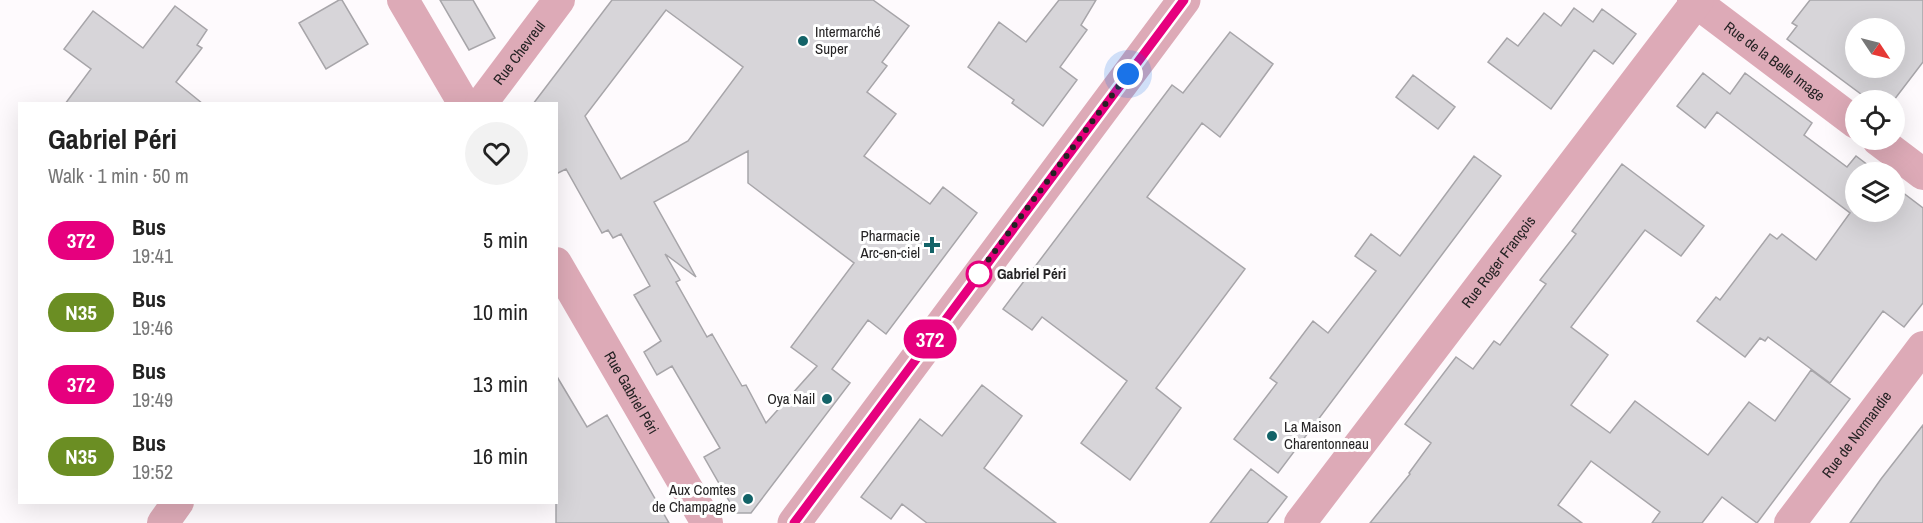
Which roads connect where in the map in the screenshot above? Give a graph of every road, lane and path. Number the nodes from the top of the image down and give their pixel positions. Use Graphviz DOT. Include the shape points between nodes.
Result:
graph roads {
  1 [pos="403,0"];
  2 [pos="559,0"];
  3 [pos="1184,0"];
  4 [pos="1696,1"];
  5 [pos="463,102"];
  6 [pos="482,102"];
  7 [pos="1845,115"];
  8 [pos="1891,150"];
  9 [pos="1923,174"];
  10 [pos="558,266"];
  11 [pos="1923,347"];
  12 [pos="176,504"];
  13 [pos="162,523"];
  14 [pos="707,523"];
  15 [pos="794,523"];
  16 [pos="1300,523"];
  17 [pos="1790,523"];
  1 -- 5 [label="street"];
  2 -- 6 [label="street, Rue Chevreul"];
  3 -- 15 [label="street"];
  4 -- 7 [label="street, Rue de la Belle Image"];
  4 -- 16 [label="street, Rue Roger François"];
  8 -- 9 [label="street"];
  10 -- 14 [label="street, Rue Gabriel Péri"];
  11 -- 17 [label="street, Rue de Normandie"];
  12 -- 13 [label="street"];
}
